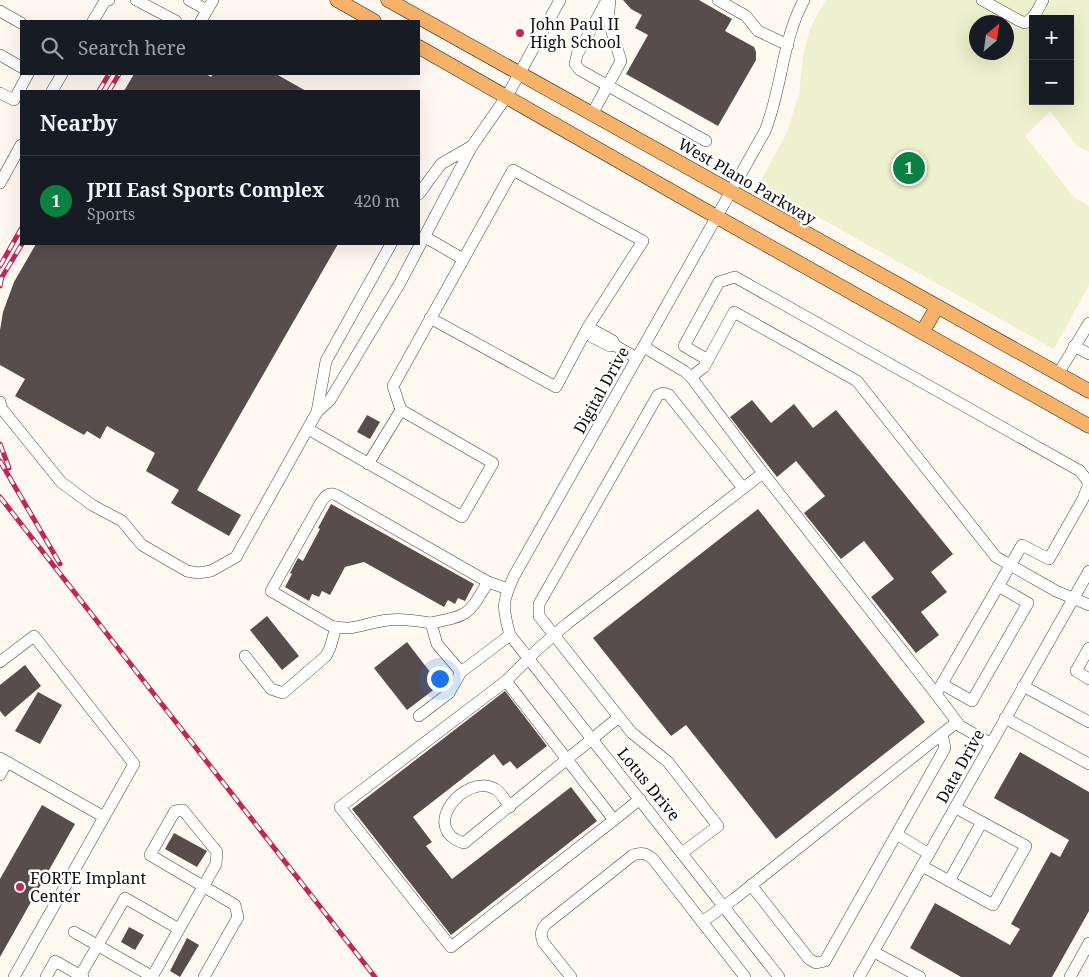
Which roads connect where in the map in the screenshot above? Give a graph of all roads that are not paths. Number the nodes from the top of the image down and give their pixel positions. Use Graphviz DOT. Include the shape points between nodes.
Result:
graph roads {
  1 [pos="109,0"];
  2 [pos="136,0"];
  3 [pos="189,0"];
  4 [pos="337,0"];
  5 [pos="388,0"];
  6 [pos="560,0"];
  7 [pos="608,0"];
  8 [pos="718,0"];
  9 [pos="804,0"];
  10 [pos="982,0"];
  11 [pos="1043,0"];
  12 [pos="210,5"];
  13 [pos="0,11"];
  14 [pos="94,20"];
  15 [pos="174,20"];
  16 [pos="202,20"];
  17 [pos="372,20"];
  18 [pos="20,22"];
  19 [pos="788,45"];
  20 [pos="420,48"];
  21 [pos="0,55"];
  22 [pos="20,67"];
  23 [pos="519,74"];
  24 [pos="27,75"];
  25 [pos="61,75"];
  26 [pos="608,85"];
  27 [pos="53,90"];
  28 [pos="0,92"];
  29 [pos="507,96"];
  30 [pos="592,114"];
  31 [pos="706,141"];
  32 [pos="472,146"];
  33 [pos="20,147"];
  34 [pos="0,183"];
  35 [pos="731,191"];
  36 [pos="420,193"];
  37 [pos="716,216"];
  38 [pos="424,237"];
  39 [pos="390,245"];
  40 [pos="420,245"];
  41 [pos="420,245"];
  42 [pos="464,259"];
  43 [pos="937,306"];
  44 [pos="430,318"];
  45 [pos="1089,323"];
  46 [pos="587,330"];
  47 [pos="923,331"];
  48 [pos="1074,346"];
  49 [pos="644,347"];
  50 [pos="1089,354"];
  51 [pos="637,358"];
  52 [pos="708,360"];
  53 [pos="1058,374"];
  54 [pos="691,377"];
  55 [pos="1089,391"];
  56 [pos="0,402"];
  57 [pos="401,410"];
  58 [pos="317,412"];
  59 [pos="1089,426"];
  60 [pos="308,429"];
  61 [pos="368,464"];
  62 [pos="762,473"];
  63 [pos="743,488"];
  64 [pos="1010,565"];
  65 [pos="1089,571"];
  66 [pos="488,582"];
  67 [pos="998,586"];
  68 [pos="508,589"];
  69 [pos="1072,598"];
  70 [pos="1089,605"];
  71 [pos="504,607"];
  72 [pos="432,623"];
  73 [pos="336,627"];
  74 [pos="554,634"];
  75 [pos="510,635"];
  76 [pos="1089,648"];
  77 [pos="245,656"];
  78 [pos="529,660"];
  79 [pos="0,662"];
  80 [pos="461,672"];
  81 [pos="1089,679"];
  82 [pos="506,681"];
  83 [pos="1023,686"];
  84 [pos="939,689"];
  85 [pos="419,716"];
  86 [pos="619,717"];
  87 [pos="1005,718"];
  88 [pos="957,722"];
  89 [pos="1089,722"];
  90 [pos="942,734"];
  91 [pos="592,738"];
  92 [pos="990,743"];
  93 [pos="567,759"];
  94 [pos="4,760"];
  95 [pos="1089,764"];
  96 [pos="0,774"];
  97 [pos="640,799"];
  98 [pos="510,807"];
  99 [pos="956,808"];
  100 [pos="104,817"];
  101 [pos="614,820"];
  102 [pos="982,822"];
  103 [pos="898,835"];
  104 [pos="682,853"];
  105 [pos="929,854"];
  106 [pos="922,866"];
  107 [pos="949,881"];
  108 [pos="204,886"];
  109 [pos="751,886"];
  110 [pos="724,906"];
  111 [pos="702,922"];
  112 [pos="179,929"];
  113 [pos="74,932"];
  114 [pos="1089,942"];
  115 [pos="98,945"];
  116 [pos="874,952"];
  117 [pos="82,976"];
  118 [pos="14,977"];
  119 [pos="46,977"];
  120 [pos="152,977"];
  121 [pos="204,977"];
  122 [pos="571,977"];
  123 [pos="745,977"];
  124 [pos="779,977"];
  125 [pos="859,977"];
  126 [pos="920,977"];
  127 [pos="1070,977"];
  1 -- 14 [label="street" via="105,1"];
  2 -- 15 [label="street"];
  3 -- 12 [label="street"];
  4 -- 17 [label="main road"];
  5 -- 23 [label="main road, West Plano Parkway"];
  6 -- 23 [label="street"];
  7 -- 26 [label="street" via="608,19 621,61"];
  7 -- 26 [label="street" via="575,64"];
  8 -- 19 [label="street" via="746,16 758,31"];
  9 -- 19 [label="street, Digital Drive" via="796,14"];
  10 -- 11 [label="street" via="1025,22 1031,20"];
  12 -- 16 [label="street"];
  13 -- 18 [label="street"];
  19 -- 35 [label="street, Digital Drive" via="770,118"];
  20 -- 29 [label="main road"];
  21 -- 22 [label="street"];
  23 -- 29 [label="street"];
  23 -- 30 [label="main road, West Plano Parkway"];
  24 -- 28 [label="street" via="14,100"];
  25 -- 27 [label="street"];
  26 -- 30 [label="street"];
  26 -- 31 [label="street"];
  29 -- 32 [label="street"];
  29 -- 37 [label="main road"];
  30 -- 35 [label="main road, West Plano Parkway"];
  32 -- 36 [label="street" via="441,164"];
  32 -- 38 [label="street"];
  33 -- 34 [label="street"];
  35 -- 37 [label="street, Digital Drive"];
  35 -- 43 [label="main road, West Plano Parkway"];
  37 -- 47 [label="main road"];
  37 -- 49 [label="street, Digital Drive"];
  38 -- 40 [label="street"];
  38 -- 42 [label="street"];
  39 -- 58 [label="street" via="326,361"];
  41 -- 58 [label="street" via="330,400"];
  42 -- 44 [label="street"];
  42 -- 46 [label="street" via="513,170 643,241"];
  43 -- 47 [label="main road"];
  43 -- 53 [label="main road, West Plano Parkway"];
  44 -- 46 [label="street" via="556,387"];
  44 -- 57 [label="street" via="392,386"];
  45 -- 48 [label="street"];
  46 -- 51 [label="street" via="592,337"];
  47 -- 59 [label="main road"];
  48 -- 50 [label="street"];
  48 -- 53 [label="street"];
  49 -- 51 [label="street, Digital Drive"];
  49 -- 54 [label="street"];
  51 -- 68 [label="street, Digital Drive"];
  52 -- 54 [label="street"];
  52 -- 64 [label="street" via="734,312 857,381 996,557"];
  52 -- 64 [label="street" via="684,346 719,282 735,277 1080,471 1089,483 1049,559 1022,544"];
  53 -- 55 [label="main road, West Plano Parkway"];
  54 -- 62 [label="street"];
  56 -- 60 [label="street" via="61,482 92,505 122,521 142,545 187,571 198,573 211,571 236,558"];
  57 -- 61 [label="street"];
  57 -- 61 [label="street" via="493,463 462,517"];
  58 -- 60 [label="street"];
  60 -- 61 [label="street"];
  62 -- 63 [label="street"];
  62 -- 84 [label="street"];
  63 -- 74 [label="street"];
  63 -- 74 [label="street" via="669,395 658,395 539,604 539,616"];
  64 -- 67 [label="street"];
  64 -- 69 [label="street"];
  65 -- 69 [label="street, Data Drive"];
  66 -- 68 [label="street"];
  66 -- 72 [label="street" via="468,612"];
  66 -- 73 [label="street" via="328,494 271,591"];
  67 -- 84 [label="street"];
  67 -- 84 [label="street" via="1028,603 972,701"];
  68 -- 71 [label="street, Digital Drive"];
  69 -- 70 [label="street"];
  69 -- 83 [label="street, Data Drive"];
  71 -- 75 [label="street, Lotus Drive"];
  72 -- 73 [label="street" via="394,619 353,629"];
  72 -- 80 [label="street" via="437,644"];
  73 -- 77 [label="street" via="326,656 283,693 271,689"];
  74 -- 78 [label="street"];
  74 -- 86 [label="street"];
  75 -- 78 [label="street, Lotus Drive"];
  75 -- 80 [label="street"];
  76 -- 81 [label="street" via="1076,671"];
  78 -- 82 [label="street"];
  78 -- 91 [label="street, Lotus Drive"];
  79 -- 100 [label="street" via="34,636 134,764"];
  80 -- 85 [label="street" via="449,693"];
  82 -- 93 [label="street"];
  82 -- 101 [label="street" via="340,807 451,947"];
  83 -- 87 [label="street, Data Drive"];
  83 -- 89 [label="street"];
  84 -- 88 [label="street"];
  86 -- 91 [label="street"];
  86 -- 104 [label="street" via="632,733 668,762 718,826"];
  87 -- 92 [label="street, Data Drive"];
  87 -- 95 [label="street"];
  88 -- 90 [label="street"];
  88 -- 92 [label="street"];
  90 -- 103 [label="street" via="945,748"];
  90 -- 109 [label="street"];
  91 -- 93 [label="street"];
  91 -- 97 [label="street, Lotus Drive"];
  92 -- 99 [label="street, Data Drive"];
  93 -- 98 [label="street"];
  93 -- 101 [label="street"];
  94 -- 96 [label="street"];
  94 -- 100 [label="street"];
  97 -- 101 [label="street"];
  97 -- 104 [label="street, Lotus Drive"];
  98 -- 98 [label="street" via="464,843 449,835 445,827 446,810 470,789 484,786 497,790"];
  99 -- 102 [label="street"];
  99 -- 105 [label="street, Data Drive"];
  100 -- 118 [label="street"];
  102 -- 107 [label="street"];
  102 -- 107 [label="street" via="1026,846 993,905"];
  103 -- 105 [label="street"];
  103 -- 109 [label="street" via="825,961 816,963 809,959"];
  104 -- 110 [label="street, Lotus Drive"];
  105 -- 106 [label="street, Data Drive"];
  106 -- 107 [label="street"];
  106 -- 116 [label="street, Data Drive"];
  108 -- 108 [label="street" via="216,864 217,852 183,810 174,811 150,855"];
  108 -- 112 [label="street"];
  108 -- 121 [label="street" via="235,905 238,917"];
  109 -- 110 [label="street"];
  110 -- 111 [label="street"];
  110 -- 124 [label="street, Lotus Drive"];
  111 -- 122 [label="street" via="653,859 646,854 633,855 542,929 543,942"];
  111 -- 123 [label="street"];
  112 -- 115 [label="street" via="125,898"];
  112 -- 120 [label="street"];
  113 -- 115 [label="street"];
  114 -- 127 [label="street"];
  115 -- 117 [label="street"];
  115 -- 120 [label="street"];
  116 -- 125 [label="street, Data Drive"];
  116 -- 126 [label="street"];
  117 -- 119 [label="street" via="55,961"];
}
